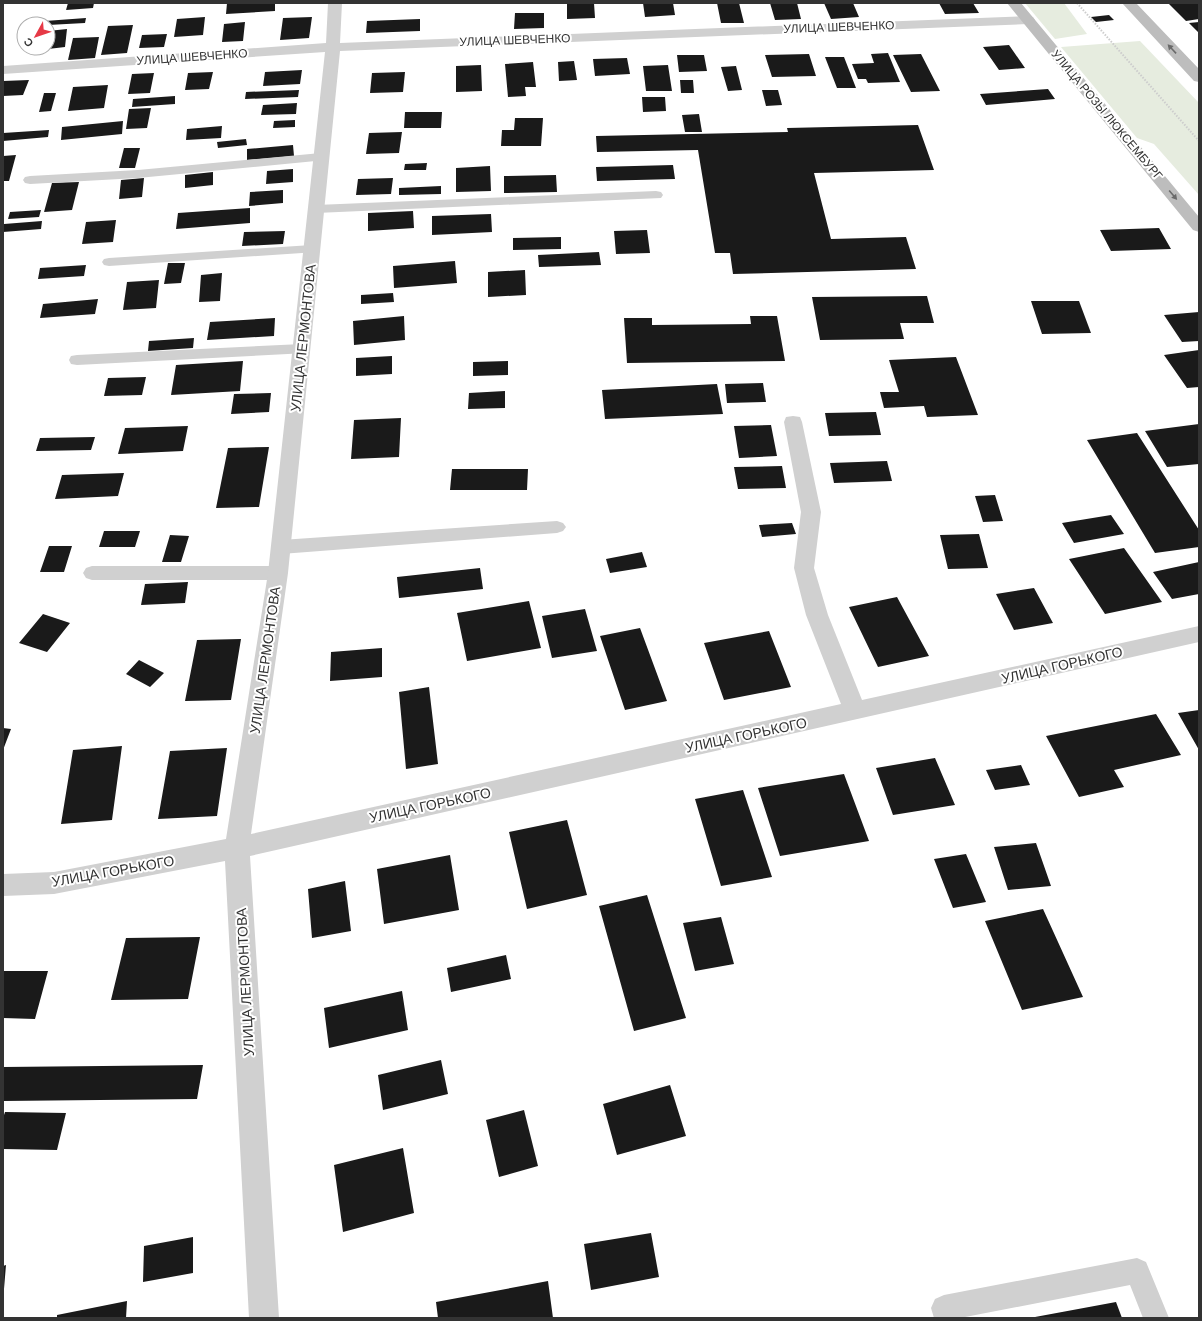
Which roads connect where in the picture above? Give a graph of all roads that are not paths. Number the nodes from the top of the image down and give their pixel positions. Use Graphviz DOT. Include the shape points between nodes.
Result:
graph roads {
  1 [pos="335,3"];
  2 [pos="1014,3"];
  3 [pos="1129,3"];
  4 [pos="1028,20"];
  5 [pos="333,47"];
  6 [pos="3,70"];
  7 [pos="1199,78"];
  8 [pos="321,157"];
  9 [pos="30,180"];
  10 [pos="656,195"];
  11 [pos="316,209"];
  12 [pos="1199,227"];
  13 [pos="312,249"];
  14 [pos="109,262"];
  15 [pos="302,349"];
  16 [pos="77,360"];
  17 [pos="793,422"];
  18 [pos="557,527"];
  19 [pos="281,547"];
  20 [pos="92,573"];
  21 [pos="278,573"];
  22 [pos="1199,634"];
  23 [pos="855,711"];
  24 [pos="237,848"];
  25 [pos="3,885"];
  26 [pos="264,1318"];
  27 [pos="947,1318"];
  28 [pos="1156,1318"];
  1 -- 5 [label="street, УЛИЦА ЛЕРМОНТОВА"];
  2 -- 4 [label="main road, УЛИЦА РОЗЫ ЛЮКСЕМБУРГ"];
  7 -- 3 [label="main road, one-way"];
  4 -- 5 [label="street, УЛИЦА ШЕВЧЕНКО"];
  4 -- 12 [label="main road, УЛИЦА РОЗЫ ЛЮКСЕМБУРГ, one-way"];
  5 -- 6 [label="street, УЛИЦА ШЕВЧЕНКО"];
  5 -- 8 [label="street, УЛИЦА ЛЕРМОНТОВА"];
  8 -- 9 [label="lane" via="145,173"];
  8 -- 11 [label="street, УЛИЦА ЛЕРМОНТОВА"];
  10 -- 11 [label="lane"];
  11 -- 13 [label="street, УЛИЦА ЛЕРМОНТОВА"];
  13 -- 14 [label="lane"];
  13 -- 15 [label="street, УЛИЦА ЛЕРМОНТОВА"];
  15 -- 16 [label="lane"];
  15 -- 19 [label="street, УЛИЦА ЛЕРМОНТОВА"];
  17 -- 23 [label="street" via="811,512 804,568 817,615"];
  18 -- 19 [label="lane"];
  19 -- 21 [label="street, УЛИЦА ЛЕРМОНТОВА"];
  20 -- 21 [label="lane"];
  21 -- 24 [label="street, УЛИЦА ЛЕРМОНТОВА"];
  22 -- 23 [label="street, УЛИЦА ГОРЬКОГО"];
  23 -- 24 [label="street, УЛИЦА ГОРЬКОГО"];
  24 -- 25 [label="street, УЛИЦА ГОРЬКОГО" via="54,883"];
  24 -- 26 [label="street, УЛИЦА ЛЕРМОНТОВА"];
  27 -- 28 [label="lane" via="944,1308 1137,1272"];
}
